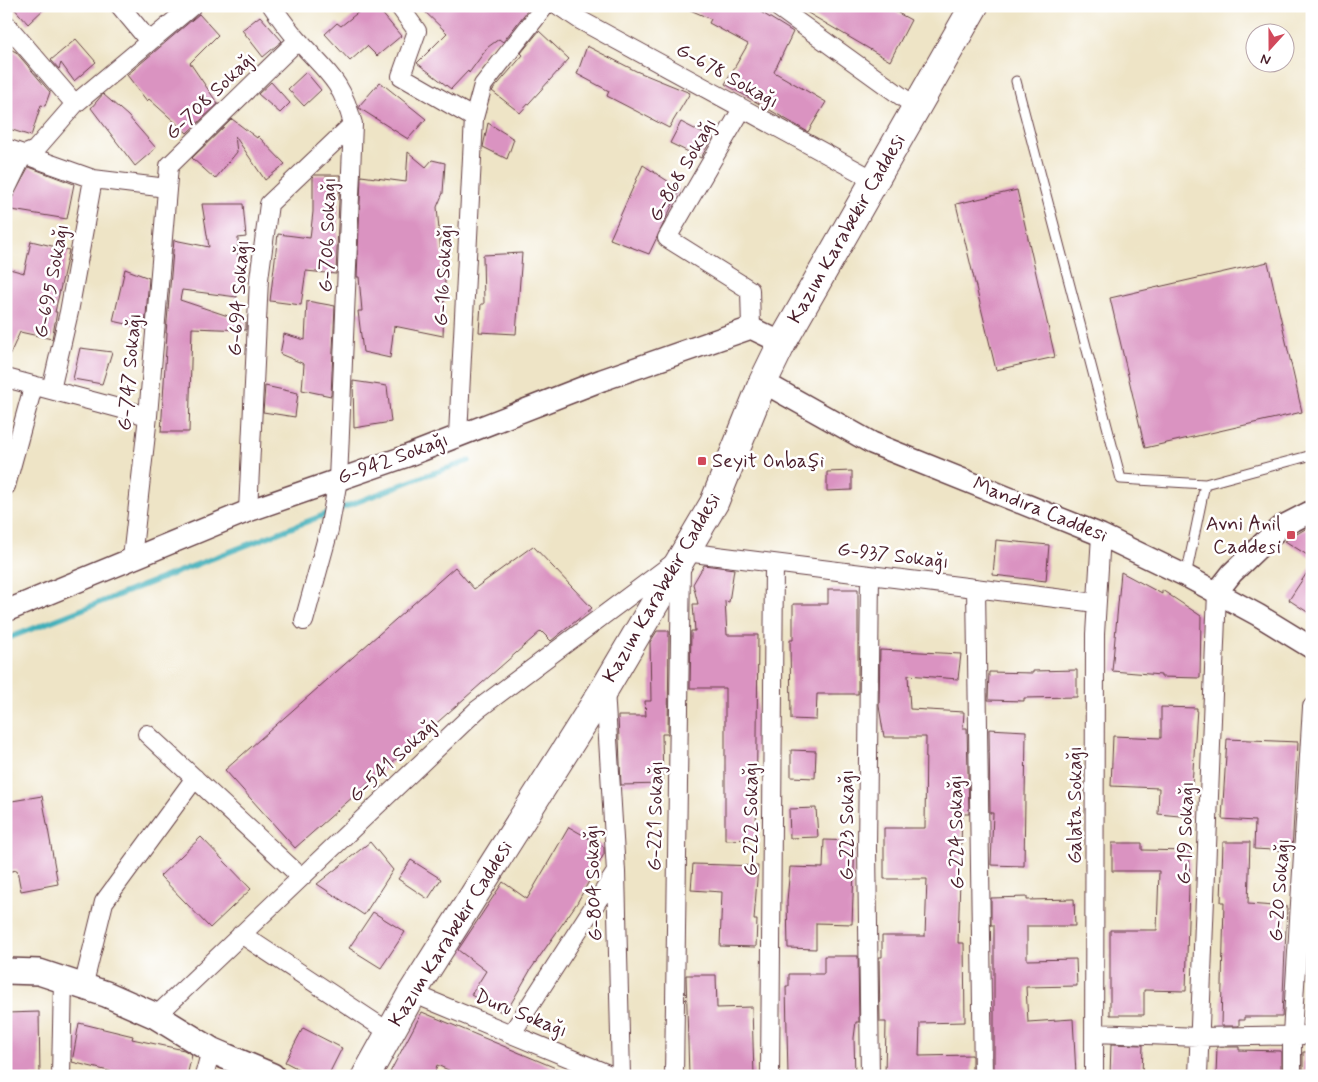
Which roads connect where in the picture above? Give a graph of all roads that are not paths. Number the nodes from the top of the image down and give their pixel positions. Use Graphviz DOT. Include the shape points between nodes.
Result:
graph roads {
  1 [pos="120,6"];
  2 [pos="192,6"];
  3 [pos="272,6"];
  4 [pos="399,6"];
  5 [pos="545,6"];
  6 [pos="559,6"];
  7 [pos="776,6"];
  8 [pos="974,6"];
  9 [pos="6,24"];
  10 [pos="298,40"];
  11 [pos="149,41"];
  12 [pos="1016,81"];
  13 [pos="75,104"];
  14 [pos="916,107"];
  15 [pos="742,109"];
  16 [pos="474,118"];
  17 [pos="353,124"];
  18 [pos="6,148"];
  19 [pos="23,155"];
  20 [pos="93,179"];
  21 [pos="876,181"];
  22 [pos="167,188"];
  23 [pos="6,190"];
  24 [pos="751,328"];
  25 [pos="782,343"];
  26 [pos="6,378"];
  27 [pos="763,382"];
  28 [pos="33,386"];
  29 [pos="51,390"];
  30 [pos="148,416"];
  31 [pos="458,435"];
  32 [pos="1312,455"];
  33 [pos="1205,484"];
  34 [pos="6,486"];
  35 [pos="337,486"];
  36 [pos="1312,511"];
  37 [pos="248,512"];
  38 [pos="1100,535"];
  39 [pos="683,555"];
  40 [pos="132,558"];
  41 [pos="774,563"];
  42 [pos="870,575"];
  43 [pos="1186,576"];
  44 [pos="976,588"];
  45 [pos="1217,592"];
  46 [pos="1096,603"];
  47 [pos="6,611"];
  48 [pos="304,621"];
  49 [pos="1312,648"];
  50 [pos="605,688"];
  51 [pos="1312,707"];
  52 [pos="147,734"];
  53 [pos="195,778"];
  54 [pos="616,872"];
  55 [pos="301,877"];
  56 [pos="241,934"];
  57 [pos="6,971"];
  58 [pos="73,983"];
  59 [pos="412,993"];
  60 [pos="156,1016"];
  61 [pos="390,1032"];
  62 [pos="512,1033"];
  63 [pos="1095,1034"];
  64 [pos="1292,1034"];
  65 [pos="1312,1035"];
  66 [pos="1199,1037"];
  67 [pos="211,1050"];
  68 [pos="61,1076"];
  69 [pos="204,1076"];
  70 [pos="272,1076"];
  71 [pos="366,1076"];
  72 [pos="613,1076"];
  73 [pos="620,1076"];
  74 [pos="674,1076"];
  75 [pos="770,1076"];
  76 [pos="870,1076"];
  77 [pos="983,1076"];
  78 [pos="1094,1076"];
  79 [pos="1198,1076"];
  80 [pos="1292,1076"];
  1 -- 11 [label="street"];
  2 -- 11 [label="street"];
  3 -- 10 [label="street, G-706 Sokağı"];
  4 -- 16 [label="street" via="417,31 401,76"];
  5 -- 16 [label="street, G-16 Sokağı" via="483,86"];
  6 -- 15 [label="street, G-678 Sokağı"];
  7 -- 14 [label="street"];
  8 -- 14 [label="main road, Kazım Karabekir Caddesi"];
  9 -- 13 [label="street"];
  10 -- 17 [label="street, G-706 Sokağı" via="333,76 347,100"];
  10 -- 22 [label="street, G-708 Sokağı" via="169,166"];
  11 -- 13 [label="street"];
  12 -- 33 [label="lane" via="1120,479"];
  13 -- 19 [label="street" via="35,150"];
  14 -- 21 [label="main road, Kazım Karabekir Caddesi"];
  15 -- 21 [label="street, G-678 Sokağı"];
  15 -- 24 [label="street, G-868 Sokağı" via="667,238 750,290"];
  16 -- 31 [label="street, G-16 Sokağı"];
  17 -- 35 [label="street, G-706 Sokağı"];
  17 -- 37 [label="street, G-694 Sokağı" via="269,204 259,279"];
  18 -- 19 [label="street"];
  19 -- 20 [label="street"];
  19 -- 23 [label="street"];
  20 -- 22 [label="street"];
  20 -- 29 [label="street, G-695 Sokağı" via="70,312"];
  21 -- 25 [label="main road, Kazım Karabekir Caddesi"];
  22 -- 30 [label="street, G-747 Sokağı"];
  24 -- 25 [label="street"];
  24 -- 31 [label="street, G-942 Sokağı"];
  25 -- 27 [label="main road, Kazım Karabekir Caddesi"];
  26 -- 28 [label="street"];
  27 -- 38 [label="street, Mandıra Caddesi" via="872,444"];
  27 -- 39 [label="main road, Kazım Karabekir Caddesi" via="714,503"];
  28 -- 29 [label="street"];
  28 -- 34 [label="street"];
  29 -- 30 [label="street"];
  30 -- 40 [label="street, G-747 Sokağı"];
  31 -- 35 [label="street, G-942 Sokağı"];
  32 -- 33 [label="lane"];
  33 -- 43 [label="lane"];
  35 -- 37 [label="street, G-942 Sokağı"];
  35 -- 48 [label="street, G-706 Sokağı" via="329,530"];
  36 -- 45 [label="street" via="1279,528"];
  37 -- 40 [label="street, G-942 Sokağı"];
  38 -- 43 [label="street, Mandıra Caddesi"];
  38 -- 46 [label="street, Galata Sokağı"];
  39 -- 41 [label="street, G-937 Sokağı"];
  39 -- 50 [label="main road, Kazım Karabekir Caddesi"];
  39 -- 55 [label="street, G-541 Sokağı" via="477,710"];
  39 -- 74 [label="street, G-221 Sokağı"];
  40 -- 47 [label="street, G-942 Sokağı"];
  41 -- 42 [label="street, G-937 Sokağı"];
  41 -- 75 [label="street, G-222 Sokağı"];
  42 -- 44 [label="street, G-937 Sokağı"];
  42 -- 76 [label="street, G-223 Sokağı" via="867,850"];
  43 -- 45 [label="street, Mandıra Caddesi"];
  44 -- 46 [label="street, G-937 Sokağı"];
  44 -- 77 [label="street, G-224 Sokağı"];
  45 -- 49 [label="street, Mandıra Caddesi"];
  45 -- 66 [label="street, G-19 Sokağı"];
  46 -- 63 [label="street, Galata Sokağı"];
  50 -- 54 [label="street, G-804 Sokağı"];
  50 -- 59 [label="main road, Kazım Karabekir Caddesi"];
  51 -- 64 [label="street, G-20 Sokağı"];
  52 -- 53 [label="street"];
  53 -- 55 [label="street"];
  53 -- 58 [label="street" via="104,902"];
  54 -- 62 [label="street"];
  54 -- 73 [label="street, G-804 Sokağı"];
  55 -- 56 [label="street, G-541 Sokağı"];
  56 -- 60 [label="street, G-541 Sokağı"];
  56 -- 61 [label="street"];
  57 -- 58 [label="main road" via="39,972"];
  58 -- 60 [label="main road"];
  58 -- 68 [label="street"];
  59 -- 61 [label="main road, Kazım Karabekir Caddesi"];
  59 -- 62 [label="street, Duru Sokağı"];
  60 -- 67 [label="main road"];
  61 -- 71 [label="main road, Kazım Karabekir Caddesi"];
  62 -- 72 [label="street, Duru Sokağı"];
  63 -- 66 [label="street"];
  63 -- 78 [label="street, Galata Sokağı"];
  64 -- 65 [label="street"];
  64 -- 66 [label="street"];
  64 -- 80 [label="street, G-20 Sokağı"];
  66 -- 79 [label="street, G-19 Sokağı"];
  67 -- 69 [label="street"];
  67 -- 70 [label="main road"];
}
